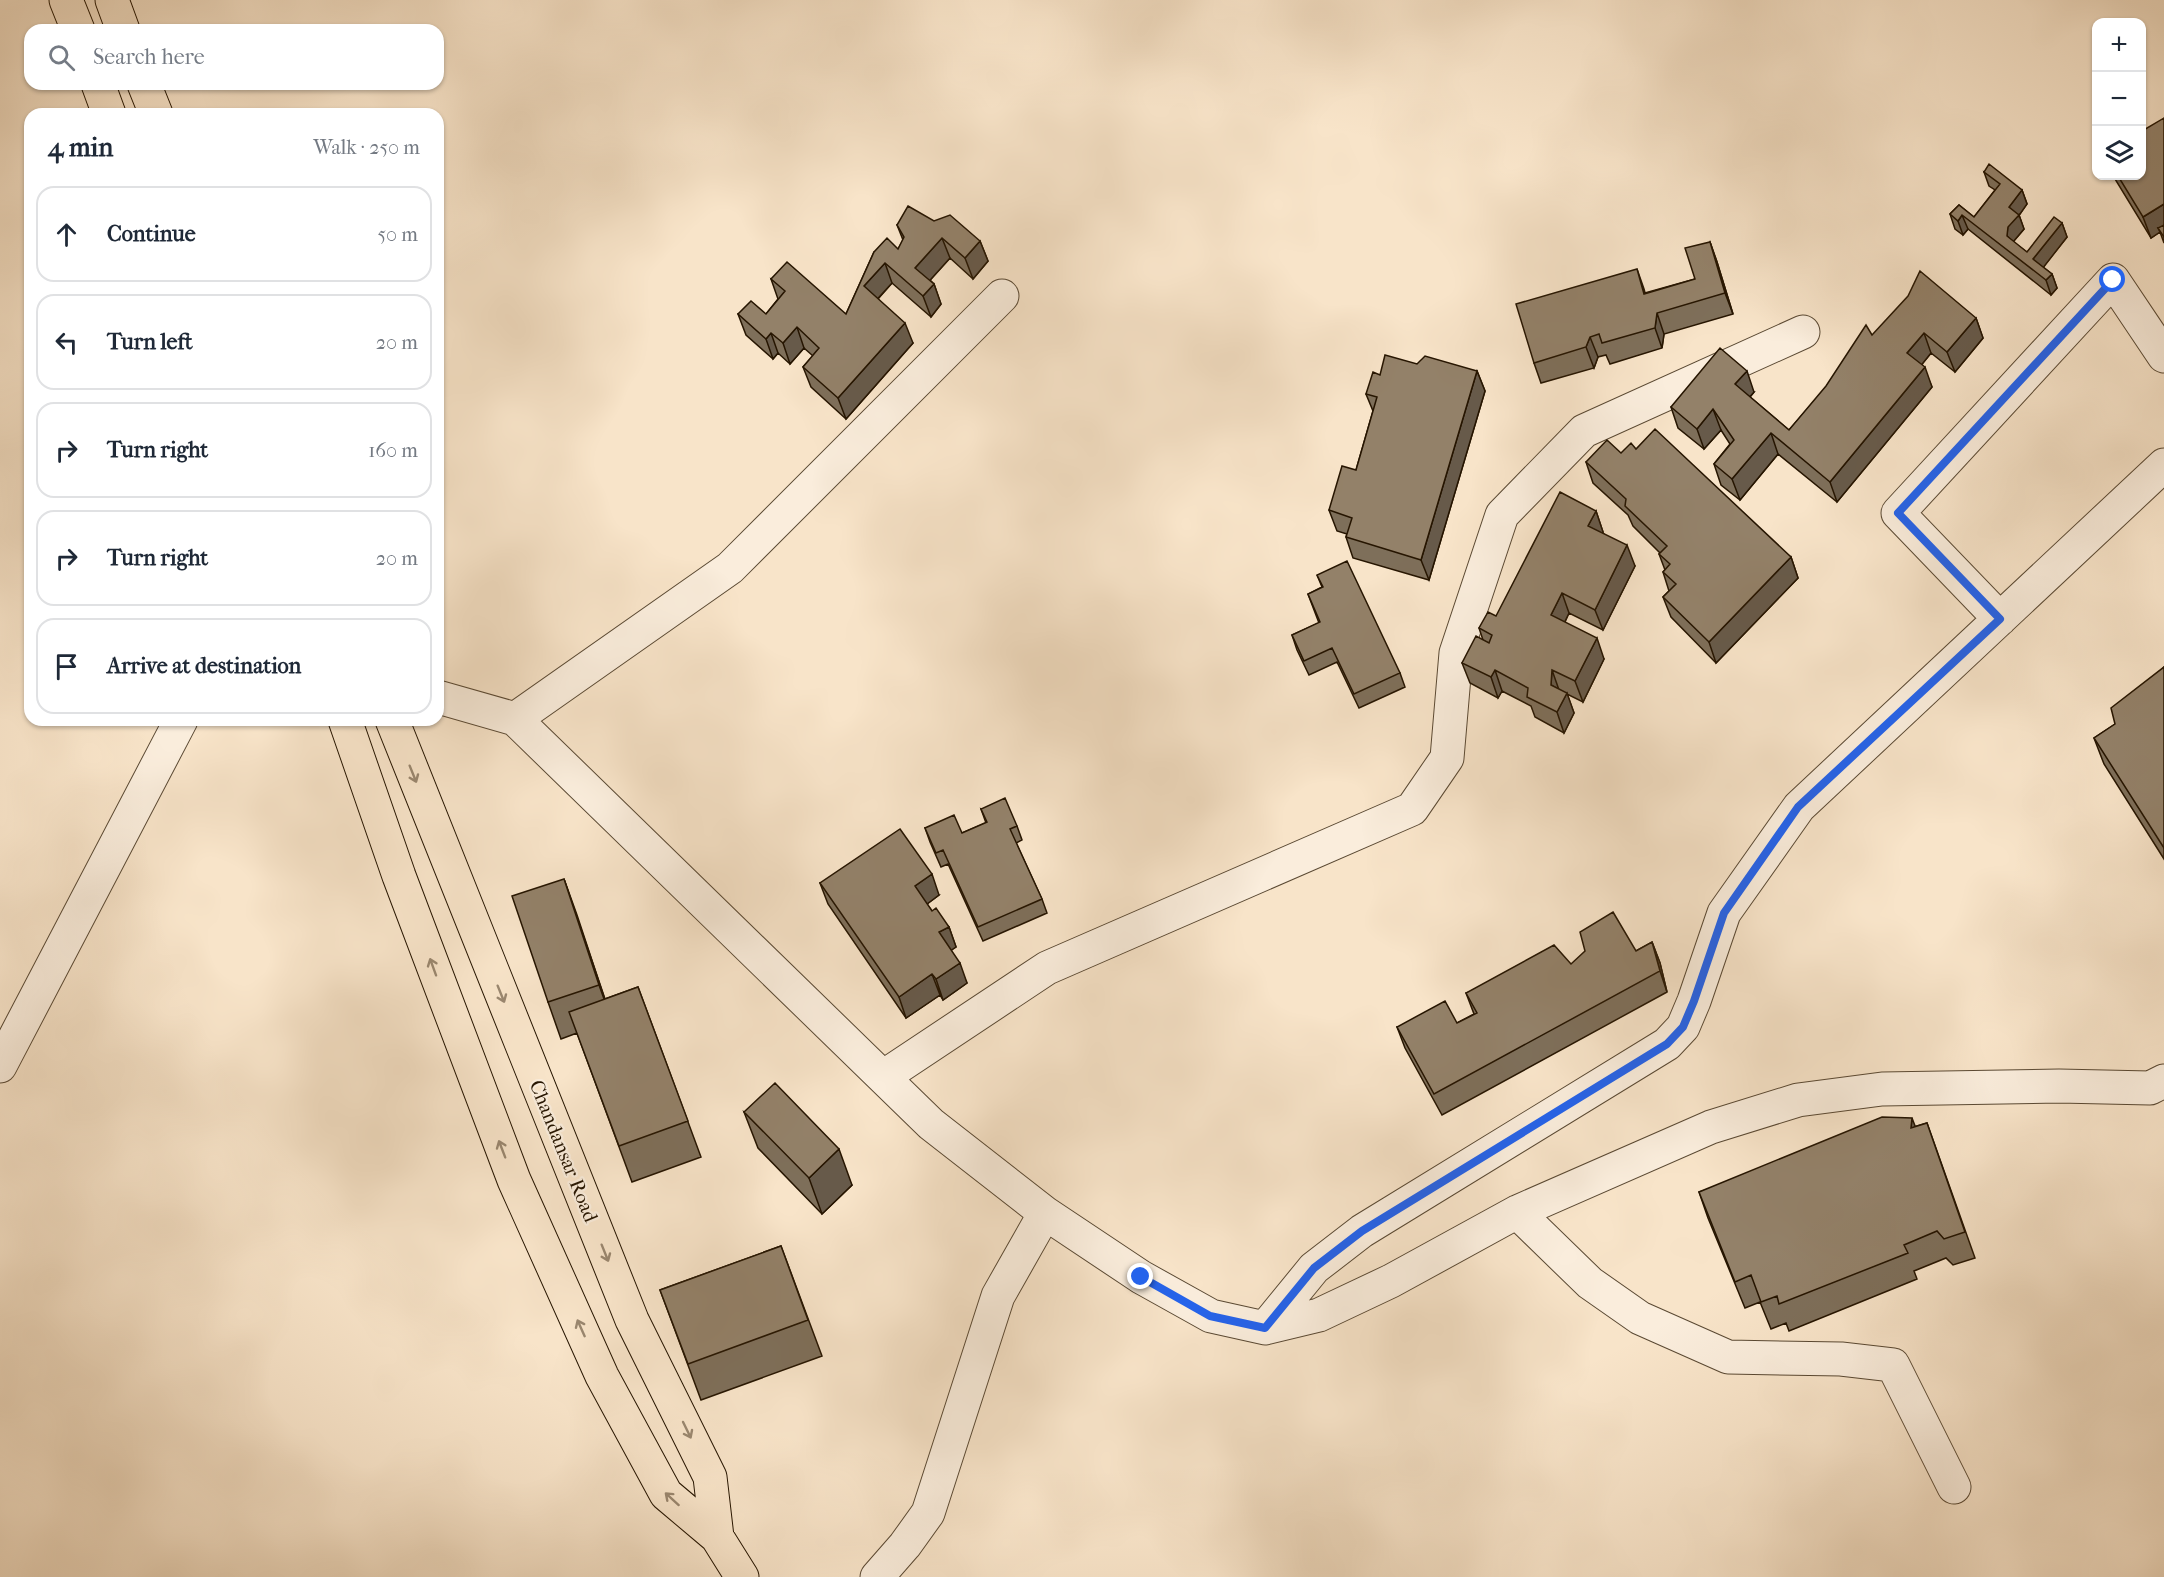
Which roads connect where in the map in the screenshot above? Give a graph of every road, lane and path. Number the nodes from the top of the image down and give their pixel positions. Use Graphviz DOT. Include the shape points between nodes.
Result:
graph roads {
  1 [pos="66,0"];
  2 [pos="111,0"];
  3 [pos="76,24"];
  4 [pos="121,24"];
  5 [pos="100,90"];
  6 [pos="146,90"];
  7 [pos="108,108"];
  8 [pos="154,108"];
  9 [pos="1002,296"];
  10 [pos="1803,332"];
  11 [pos="2164,356"];
  12 [pos="2164,465"];
  13 [pos="2000,619"];
  14 [pos="444,699"];
  15 [pos="515,719"];
  16 [pos="178,726"];
  17 [pos="347,726"];
  18 [pos="394,726"];
  19 [pos="0,1066"];
  20 [pos="883,1077"];
  21 [pos="2164,1082"];
  22 [pos="1517,1212"];
  23 [pos="1045,1213"];
  24 [pos="1265,1328"];
  25 [pos="1953,1486"];
  26 [pos="717,1537"];
  27 [pos="742,1577"];
  28 [pos="877,1577"];
  1 -- 3 [label="main road"];
  2 -- 4 [label="main road"];
  5 -- 7 [label="main road"];
  6 -- 8 [label="main road"];
  9 -- 15 [label="street" via="730,568"];
  10 -- 20 [label="street" via="1584,431 1502,514 1456,653 1447,758 1412,809 1047,968"];
  11 -- 13 [label="street" via="2113,280 1898,513"];
  12 -- 13 [label="street"];
  13 -- 24 [label="street" via="1798,807 1724,913 1683,1027 1667,1044 1362,1231 1314,1268"];
  14 -- 15 [label="street"];
  15 -- 20 [label="street"];
  16 -- 19 [label="street"];
  26 -- 17 [label="main road, one-way" via="666,1494 602,1376 506,1159 407,899"];
  18 -- 26 [label="main road, Chandansar Road, one-way" via="632,1320 710,1477"];
  20 -- 23 [label="street" via="931,1124"];
  21 -- 22 [label="street" via="2150,1088 1882,1089 1798,1100 1711,1127"];
  22 -- 24 [label="street" via="1318,1316"];
  22 -- 25 [label="street" via="1590,1283 1640,1318 1728,1357 1841,1359 1893,1365"];
  23 -- 24 [label="street" via="1141,1277 1210,1316"];
  23 -- 28 [label="street" via="998,1296 928,1513"];
  26 -- 27 [label="main road, Chandansar Road"];
}
